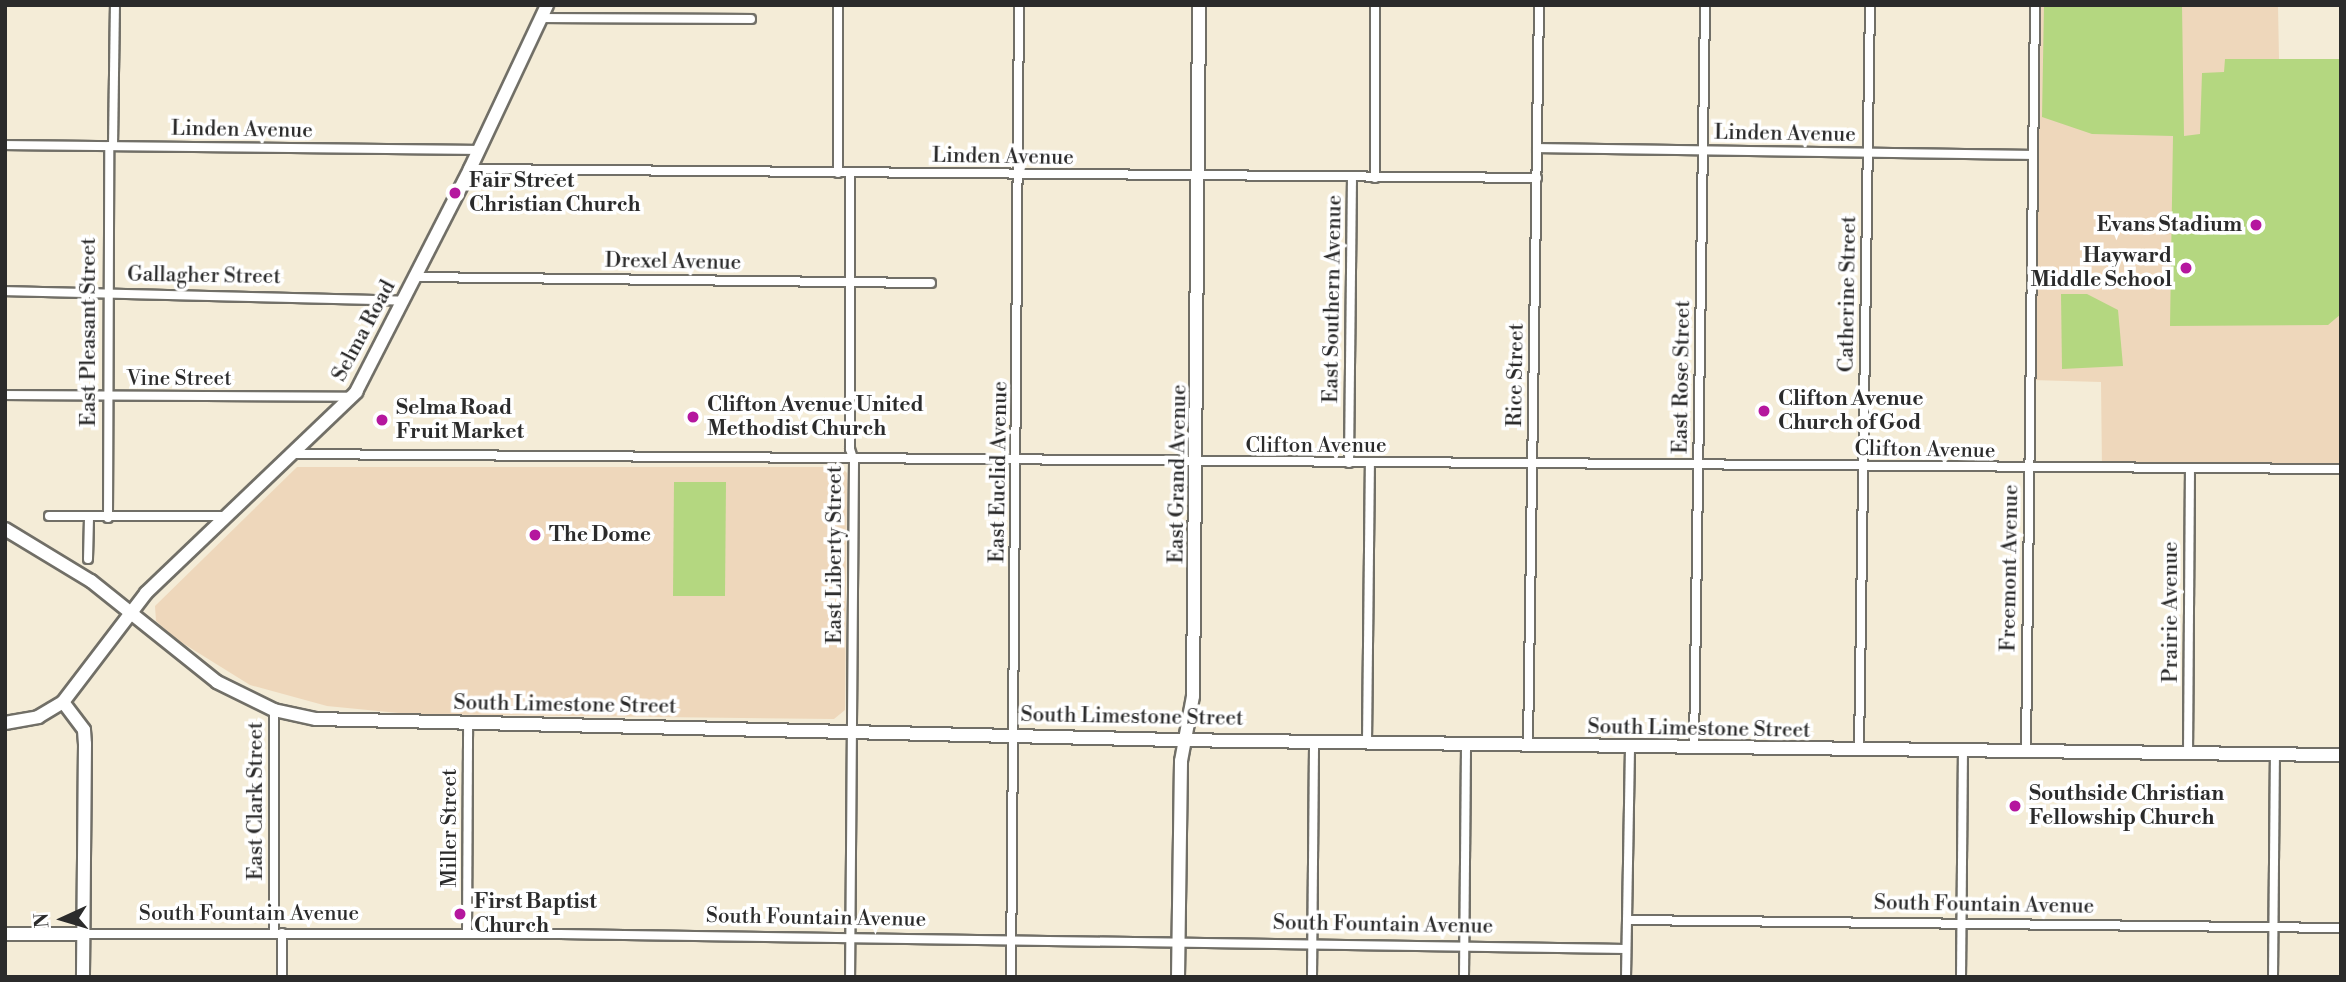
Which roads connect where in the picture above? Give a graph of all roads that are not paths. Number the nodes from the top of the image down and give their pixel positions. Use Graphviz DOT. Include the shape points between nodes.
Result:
graph roads {
  1 [pos="115,5"];
  2 [pos="547,5"];
  3 [pos="838,5"];
  4 [pos="1019,5"];
  5 [pos="1199,5"];
  6 [pos="1375,5"];
  7 [pos="1539,5"];
  8 [pos="1705,5"];
  9 [pos="1870,5"];
  10 [pos="2035,5"];
  11 [pos="541,19"];
  12 [pos="751,19"];
  13 [pos="5,145"];
  14 [pos="111,146"];
  15 [pos="1537,148"];
  16 [pos="479,150"];
  17 [pos="1703,151"];
  18 [pos="1868,153"];
  19 [pos="2033,155"];
  20 [pos="470,169"];
  21 [pos="838,173"];
  22 [pos="850,173"];
  23 [pos="1019,174"];
  24 [pos="1199,176"];
  25 [pos="1352,178"];
  26 [pos="1375,178"];
  27 [pos="1536,178"];
  28 [pos="415,277"];
  29 [pos="850,282"];
  30 [pos="931,283"];
  31 [pos="5,291"];
  32 [pos="108,292"];
  33 [pos="403,300"];
  34 [pos="5,395"];
  35 [pos="108,397"];
  36 [pos="352,397"];
  37 [pos="291,454"];
  38 [pos="854,461"];
  39 [pos="1016,461"];
  40 [pos="1198,463"];
  41 [pos="1349,463"];
  42 [pos="1370,463"];
  43 [pos="1532,464"];
  44 [pos="1698,465"];
  45 [pos="1863,467"];
  46 [pos="2029,469"];
  47 [pos="2341,469"];
  48 [pos="2190,470"];
  49 [pos="49,516"];
  50 [pos="227,516"];
  51 [pos="89,517"];
  52 [pos="108,518"];
  53 [pos="5,529"];
  54 [pos="88,559"];
  55 [pos="128,613"];
  56 [pos="62,702"];
  57 [pos="274,710"];
  58 [pos="5,723"];
  59 [pos="468,723"];
  60 [pos="853,730"];
  61 [pos="1014,734"];
  62 [pos="1187,739"];
  63 [pos="1314,741"];
  64 [pos="1367,742"];
  65 [pos="1466,744"];
  66 [pos="1528,745"];
  67 [pos="1630,747"];
  68 [pos="1694,748"];
  69 [pos="1859,751"];
  70 [pos="1963,752"];
  71 [pos="2026,752"];
  72 [pos="2188,754"];
  73 [pos="2274,755"];
  74 [pos="2341,755"];
  75 [pos="1627,920"];
  76 [pos="1961,924"];
  77 [pos="2273,928"];
  78 [pos="2341,929"];
  79 [pos="278,933"];
  80 [pos="5,934"];
  81 [pos="83,934"];
  82 [pos="467,934"];
  83 [pos="850,937"];
  84 [pos="1012,940"];
  85 [pos="1179,942"];
  86 [pos="1312,944"];
  87 [pos="1464,945"];
  88 [pos="1626,949"];
  89 [pos="83,977"];
  90 [pos="282,977"];
  91 [pos="850,977"];
  92 [pos="1011,977"];
  93 [pos="1178,977"];
  94 [pos="1312,977"];
  95 [pos="1464,977"];
  96 [pos="1626,977"];
  97 [pos="1961,977"];
  98 [pos="2273,977"];
  1 -- 14 [label="street, East Pleasant Street"];
  2 -- 11 [label="main road, Selma Road"];
  3 -- 21 [label="street"];
  4 -- 23 [label="street, East Euclid Avenue"];
  5 -- 24 [label="main road, East Grand Avenue"];
  6 -- 26 [label="street"];
  7 -- 15 [label="street, Rice Street"];
  8 -- 17 [label="street, East Rose Street"];
  9 -- 18 [label="street, Catherine Street"];
  10 -- 19 [label="street, Freemont Avenue"];
  11 -- 12 [label="street"];
  11 -- 16 [label="main road, Selma Road"];
  13 -- 14 [label="street, Linden Avenue"];
  14 -- 16 [label="street, Linden Avenue"];
  14 -- 32 [label="street, East Pleasant Street"];
  15 -- 17 [label="street, Linden Avenue"];
  15 -- 27 [label="street, Rice Street"];
  16 -- 20 [label="main road, Selma Road"];
  17 -- 18 [label="street, Linden Avenue"];
  17 -- 44 [label="street, East Rose Street"];
  18 -- 19 [label="street, Linden Avenue"];
  18 -- 45 [label="street, Catherine Street"];
  19 -- 46 [label="street, Freemont Avenue"];
  20 -- 21 [label="street, Linden Avenue"];
  20 -- 28 [label="main road, Selma Road"];
  21 -- 22 [label="street, Linden Avenue"];
  22 -- 23 [label="street, Linden Avenue"];
  22 -- 29 [label="street, East Liberty Street"];
  23 -- 24 [label="street, Linden Avenue"];
  23 -- 39 [label="street, East Euclid Avenue"];
  24 -- 25 [label="street, Linden Avenue"];
  24 -- 40 [label="main road, East Grand Avenue"];
  25 -- 26 [label="street, Linden Avenue"];
  25 -- 41 [label="street, East Southern Avenue"];
  26 -- 27 [label="street, Linden Avenue"];
  27 -- 43 [label="street, Rice Street"];
  28 -- 29 [label="street, Drexel Avenue"];
  28 -- 33 [label="main road, Selma Road"];
  29 -- 30 [label="street, Drexel Avenue"];
  29 -- 38 [label="street, East Liberty Street" via="850,449"];
  31 -- 32 [label="street, Gallagher Street"];
  32 -- 33 [label="street, Gallagher Street"];
  32 -- 35 [label="street, East Pleasant Street"];
  33 -- 36 [label="main road, Selma Road"];
  34 -- 35 [label="street, Vine Street"];
  35 -- 36 [label="street, Vine Street"];
  35 -- 52 [label="street, East Pleasant Street"];
  36 -- 37 [label="main road, Selma Road"];
  37 -- 38 [label="street, Clifton Avenue"];
  37 -- 50 [label="main road, Selma Road"];
  38 -- 39 [label="street, Clifton Avenue"];
  38 -- 60 [label="street, East Liberty Street"];
  39 -- 40 [label="street, Clifton Avenue"];
  39 -- 61 [label="street, East Euclid Avenue"];
  40 -- 41 [label="street, Clifton Avenue"];
  40 -- 62 [label="main road, East Grand Avenue" via="1193,696"];
  41 -- 42 [label="street, Clifton Avenue"];
  42 -- 43 [label="street, Clifton Avenue"];
  42 -- 64 [label="street"];
  43 -- 44 [label="street, Clifton Avenue"];
  43 -- 66 [label="street, Rice Street"];
  44 -- 45 [label="street, Clifton Avenue"];
  44 -- 68 [label="street, East Rose Street"];
  45 -- 46 [label="street, Clifton Avenue"];
  45 -- 69 [label="street, Catherine Street"];
  46 -- 48 [label="street, Clifton Avenue"];
  46 -- 71 [label="street, Freemont Avenue"];
  47 -- 48 [label="street, Clifton Avenue"];
  48 -- 72 [label="street, Prairie Avenue"];
  49 -- 51 [label="street"];
  50 -- 52 [label="street"];
  50 -- 55 [label="main road, Selma Road"];
  51 -- 52 [label="street"];
  51 -- 54 [label="street"];
  53 -- 55 [label="main road, South Limestone Street" via="41,547"];
  55 -- 56 [label="main road"];
  55 -- 57 [label="main road, South Limestone Street" via="211,678"];
  56 -- 58 [label="main road" via="38,717"];
  56 -- 81 [label="main road" via="84,730"];
  57 -- 59 [label="main road, South Limestone Street" via="316,719"];
  57 -- 79 [label="street, East Clark Street"];
  59 -- 60 [label="main road, South Limestone Street"];
  59 -- 82 [label="street, Miller Street"];
  60 -- 61 [label="main road, South Limestone Street"];
  60 -- 83 [label="street, East Liberty Street"];
  61 -- 62 [label="main road, South Limestone Street"];
  61 -- 84 [label="street, East Euclid Avenue"];
  62 -- 63 [label="main road, South Limestone Street"];
  62 -- 85 [label="main road, East Grand Avenue" via="1181,761"];
  63 -- 64 [label="main road, South Limestone Street"];
  63 -- 86 [label="street"];
  64 -- 65 [label="main road, South Limestone Street"];
  65 -- 66 [label="main road, South Limestone Street"];
  65 -- 87 [label="street"];
  66 -- 67 [label="main road, South Limestone Street"];
  67 -- 68 [label="main road, South Limestone Street"];
  67 -- 75 [label="street"];
  68 -- 69 [label="main road, South Limestone Street"];
  69 -- 70 [label="main road, South Limestone Street"];
  70 -- 71 [label="main road, South Limestone Street"];
  70 -- 76 [label="street"];
  71 -- 72 [label="main road, South Limestone Street"];
  72 -- 73 [label="main road, South Limestone Street"];
  73 -- 74 [label="main road, South Limestone Street"];
  73 -- 77 [label="street"];
  75 -- 76 [label="street, South Fountain Avenue"];
  75 -- 88 [label="street"];
  76 -- 77 [label="street, South Fountain Avenue"];
  76 -- 97 [label="street"];
  77 -- 78 [label="street, South Fountain Avenue"];
  77 -- 98 [label="street"];
  79 -- 81 [label="street, South Fountain Avenue"];
  79 -- 82 [label="street, South Fountain Avenue"];
  79 -- 90 [label="street, East Clark Street"];
  80 -- 81 [label="main road, South Fountain Avenue"];
  81 -- 89 [label="main road"];
  82 -- 83 [label="street, South Fountain Avenue"];
  83 -- 84 [label="street, South Fountain Avenue"];
  83 -- 91 [label="street, East Liberty Street"];
  84 -- 85 [label="street, South Fountain Avenue"];
  84 -- 92 [label="street, East Euclid Avenue"];
  85 -- 86 [label="street, South Fountain Avenue"];
  85 -- 93 [label="main road, East Grand Avenue"];
  86 -- 87 [label="street, South Fountain Avenue"];
  86 -- 94 [label="street"];
  87 -- 88 [label="street, South Fountain Avenue"];
  87 -- 95 [label="street"];
  88 -- 96 [label="street"];
}
